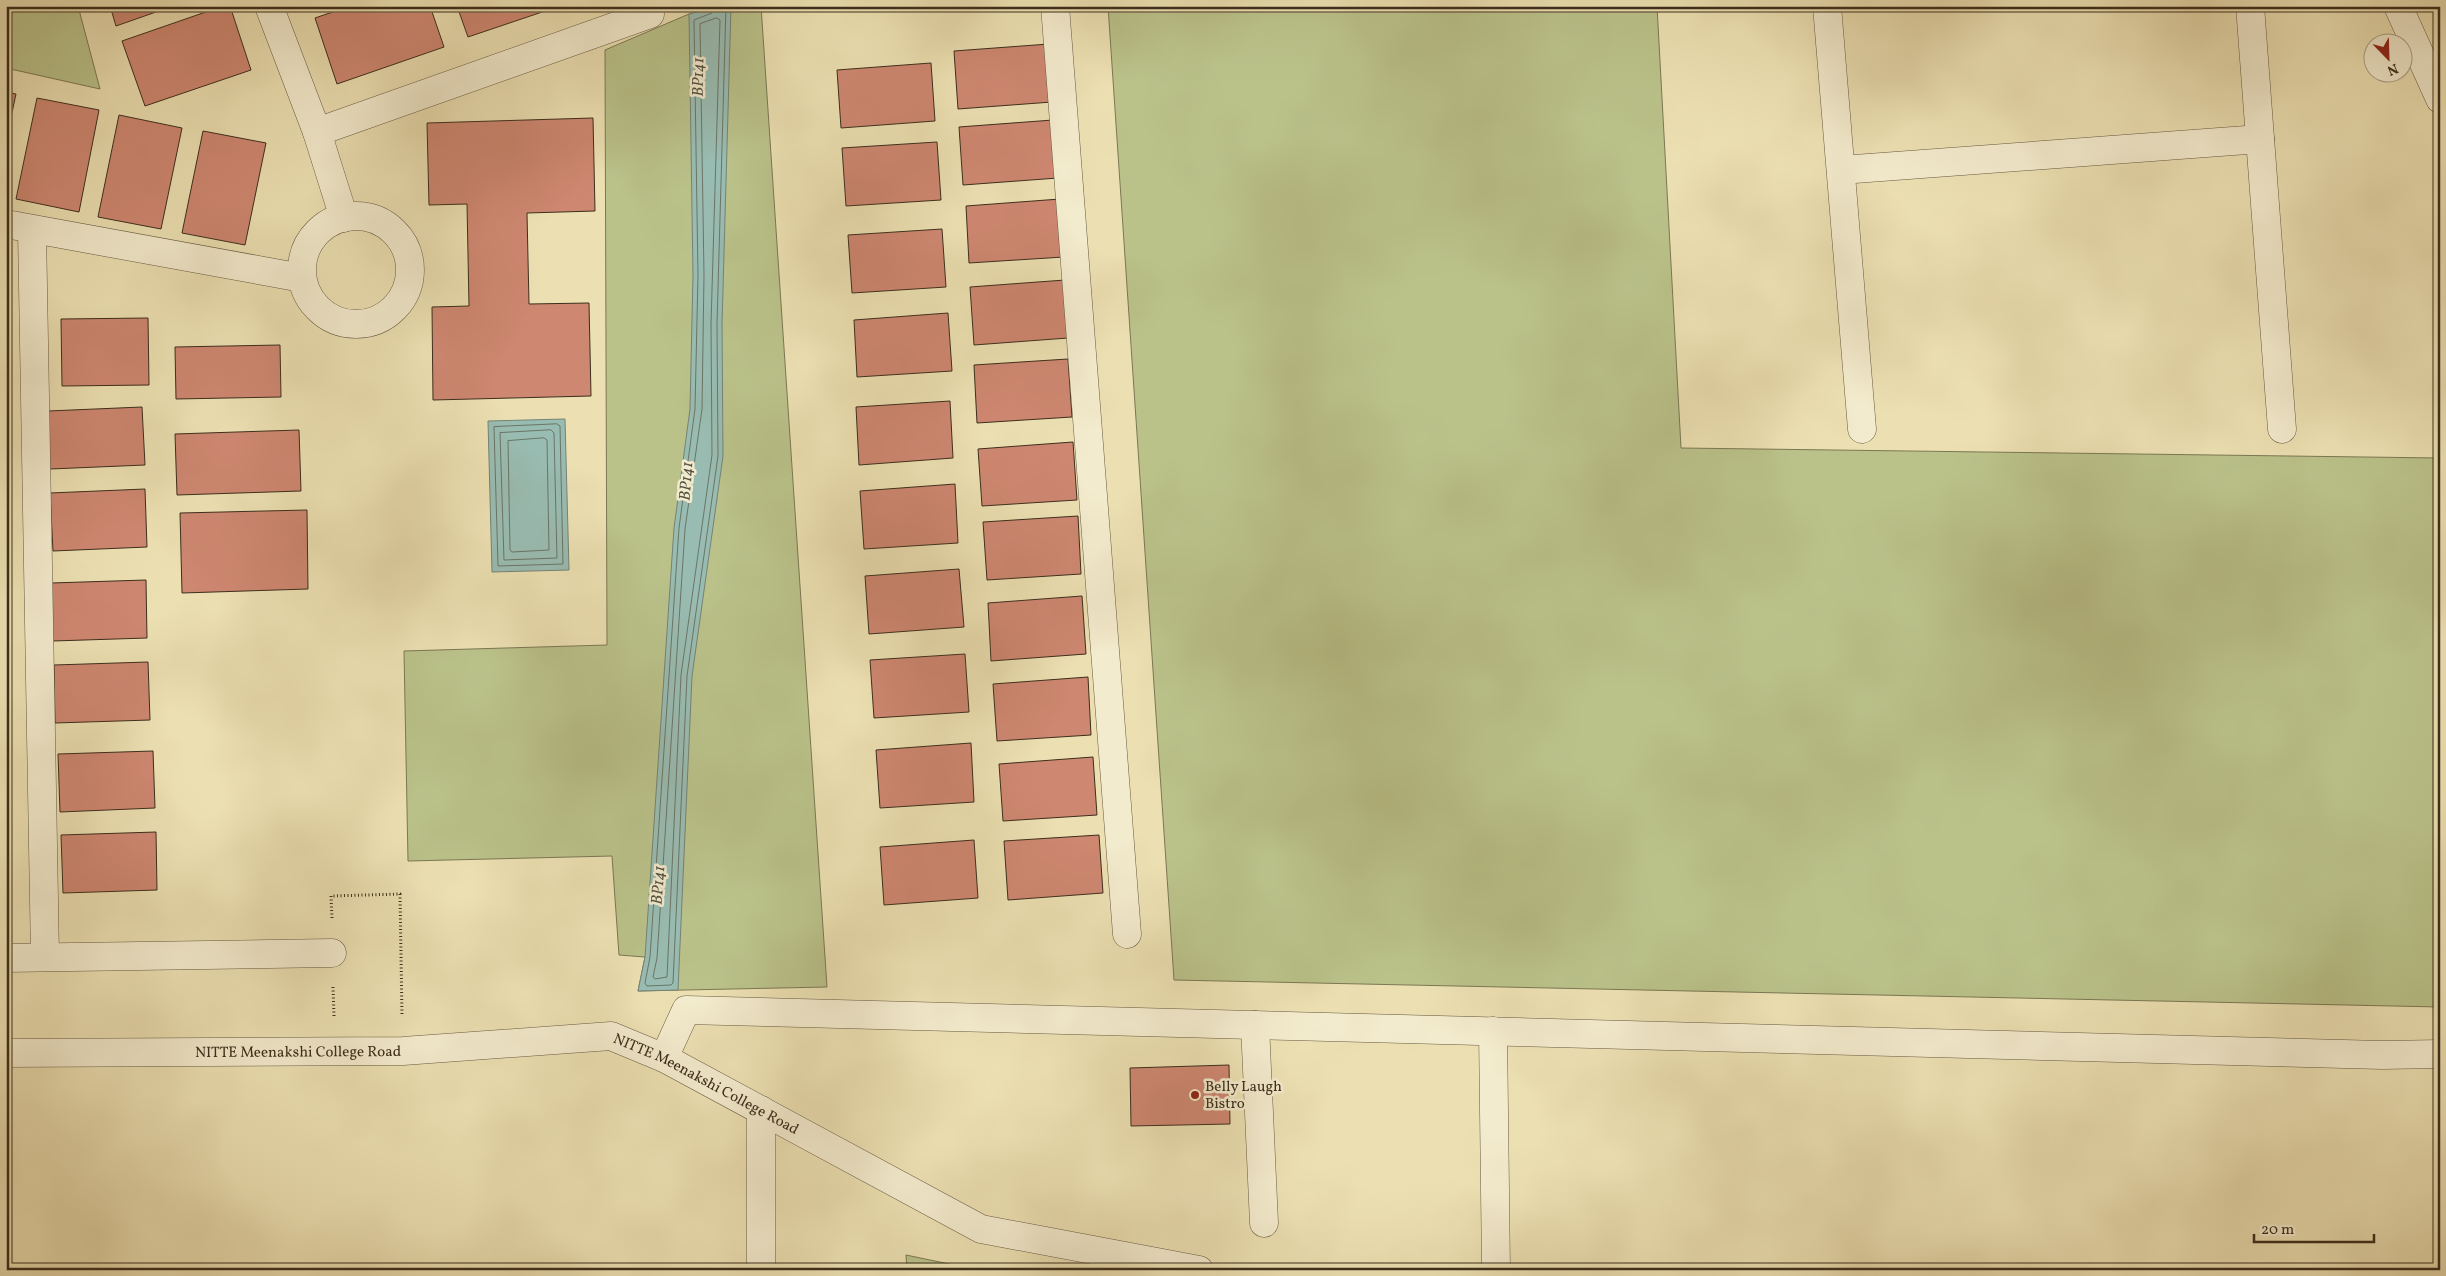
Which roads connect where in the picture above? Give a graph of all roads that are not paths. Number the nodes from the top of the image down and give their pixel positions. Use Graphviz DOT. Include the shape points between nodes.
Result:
graph roads {
  1 [pos="269,6"];
  2 [pos="647,6"];
  3 [pos="1055,6"];
  4 [pos="1827,6"];
  5 [pos="2250,6"];
  6 [pos="2398,6"];
  7 [pos="2440,99"];
  8 [pos="316,132"];
  9 [pos="2260,139"];
  10 [pos="1841,170"];
  11 [pos="344,218"];
  12 [pos="19,227"];
  13 [pos="302,278"];
  14 [pos="1862,429"];
  15 [pos="2282,429"];
  16 [pos="1127,934"];
  17 [pos="332,953"];
  18 [pos="45,957"];
  19 [pos="6,958"];
  20 [pos="1255,1025"];
  21 [pos="1493,1031"];
  22 [pos="6,1053"];
  23 [pos="2440,1054"];
  24 [pos="664,1058"];
  25 [pos="761,1110"];
  26 [pos="1264,1223"];
  27 [pos="761,1270"];
  28 [pos="1199,1270"];
  29 [pos="1496,1270"];
  1 -- 8 [label="street"];
  2 -- 8 [label="street" via="650,14"];
  3 -- 16 [label="street"];
  4 -- 10 [label="street"];
  5 -- 9 [label="street"];
  6 -- 7 [label="street"];
  8 -- 11 [label="street"];
  9 -- 10 [label="street"];
  9 -- 15 [label="street"];
  10 -- 14 [label="street"];
  11 -- 13 [label="street" via="323,227 312,238 304,253"];
  11 -- 13 [label="street" via="369,217 383,223 397,235 407,250 410,268 408,286 400,301 371,322 354,324 323,313 311,301"];
  12 -- 13 [label="street"];
  12 -- 18 [label="street"];
  17 -- 18 [label="street"];
  18 -- 19 [label="street"];
  20 -- 21 [label="street"];
  20 -- 24 [label="street" via="686,1010"];
  20 -- 26 [label="street"];
  21 -- 23 [label="street"];
  21 -- 29 [label="street"];
  22 -- 24 [label="street, NITTE Meenakshi College Road" via="403,1051 611,1036"];
  24 -- 25 [label="street, NITTE Meenakshi College Road"];
  25 -- 27 [label="street"];
  25 -- 28 [label="street, NITTE Meenakshi College Road" via="981,1229"];
}
